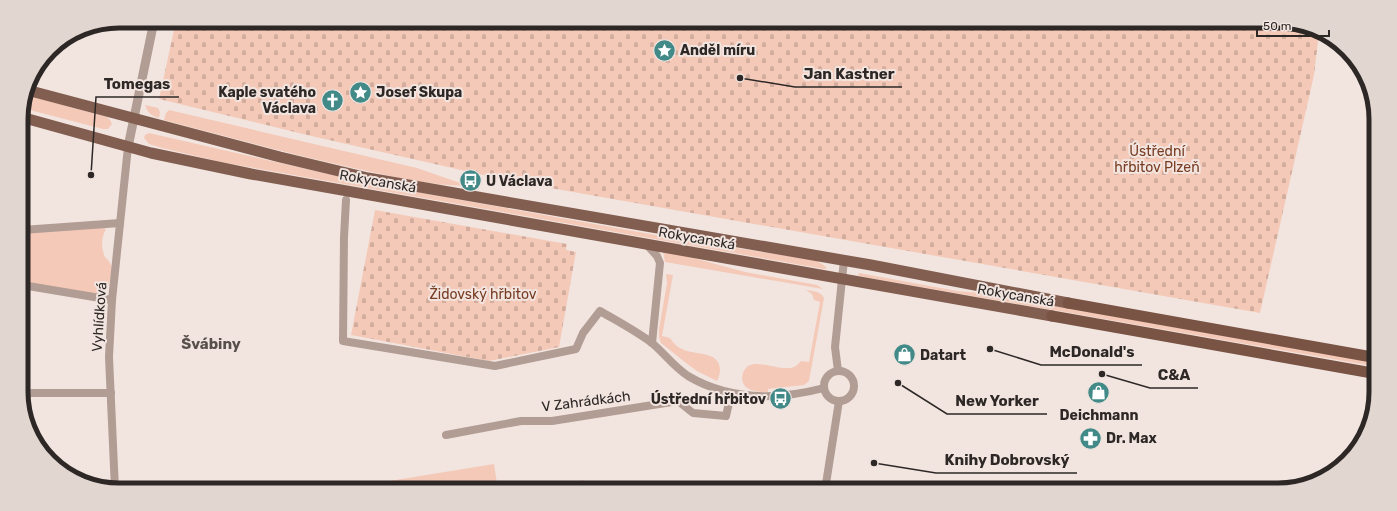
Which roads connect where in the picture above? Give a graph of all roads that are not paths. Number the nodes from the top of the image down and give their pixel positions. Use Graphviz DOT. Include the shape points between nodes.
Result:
graph roads {
  1 [pos="153,28"];
  2 [pos="32,91"];
  3 [pos="134,118"];
  4 [pos="28,119"];
  5 [pos="128,147"];
  6 [pos="346,200"];
  7 [pos="120,223"];
  8 [pos="28,230"];
  9 [pos="647,245"];
  10 [pos="844,260"];
  11 [pos="842,279"];
  12 [pos="28,286"];
  13 [pos="112,300"];
  14 [pos="1068,303"];
  15 [pos="1052,316"];
  16 [pos="652,343"];
  17 [pos="1369,356"];
  18 [pos="838,371"];
  19 [pos="1369,372"];
  20 [pos="824,388"];
  21 [pos="28,393"];
  22 [pos="111,393"];
  23 [pos="731,394"];
  24 [pos="839,401"];
  25 [pos="446,435"];
  26 [pos="115,483"];
  27 [pos="826,483"];
  1 -- 3 [label="street"];
  2 -- 3 [label="main road, Rokycanská"];
  3 -- 5 [label="street"];
  3 -- 10 [label="main road, Rokycanská" via="368,178"];
  4 -- 5 [label="main road, Rokycanská"];
  5 -- 7 [label="street, Vyhlídková"];
  5 -- 9 [label="main road, Rokycanská" via="251,174"];
  6 -- 16 [label="street" via="343,341 495,366 576,349 600,311"];
  7 -- 8 [label="street"];
  7 -- 13 [label="street, Vyhlídková"];
  9 -- 11 [label="main road, Rokycanská"];
  9 -- 16 [label="street" via="660,263"];
  10 -- 11 [label="street"];
  10 -- 14 [label="main road, Rokycanská"];
  11 -- 15 [label="main road, Rokycanská"];
  11 -- 18 [label="street" via="835,347"];
  12 -- 13 [label="street"];
  13 -- 22 [label="street, Vyhlídková" via="109,357"];
  14 -- 17 [label="highway, Rokycanská"];
  15 -- 19 [label="highway, Rokycanská"];
  16 -- 23 [label="street" via="687,375"];
  18 -- 20 [label="street" via="827,376"];
  18 -- 24 [label="street" via="844,371 852,378 854,388 847,399"];
  20 -- 23 [label="street" via="768,396"];
  20 -- 24 [label="street" via="829,398"];
  21 -- 22 [label="street"];
  22 -- 26 [label="street, Vyhlídková"];
  23 -- 25 [label="street, V Zahrádkách" via="726,416 693,413 678,402 552,421 521,421"];
  24 -- 27 [label="street"];
}
